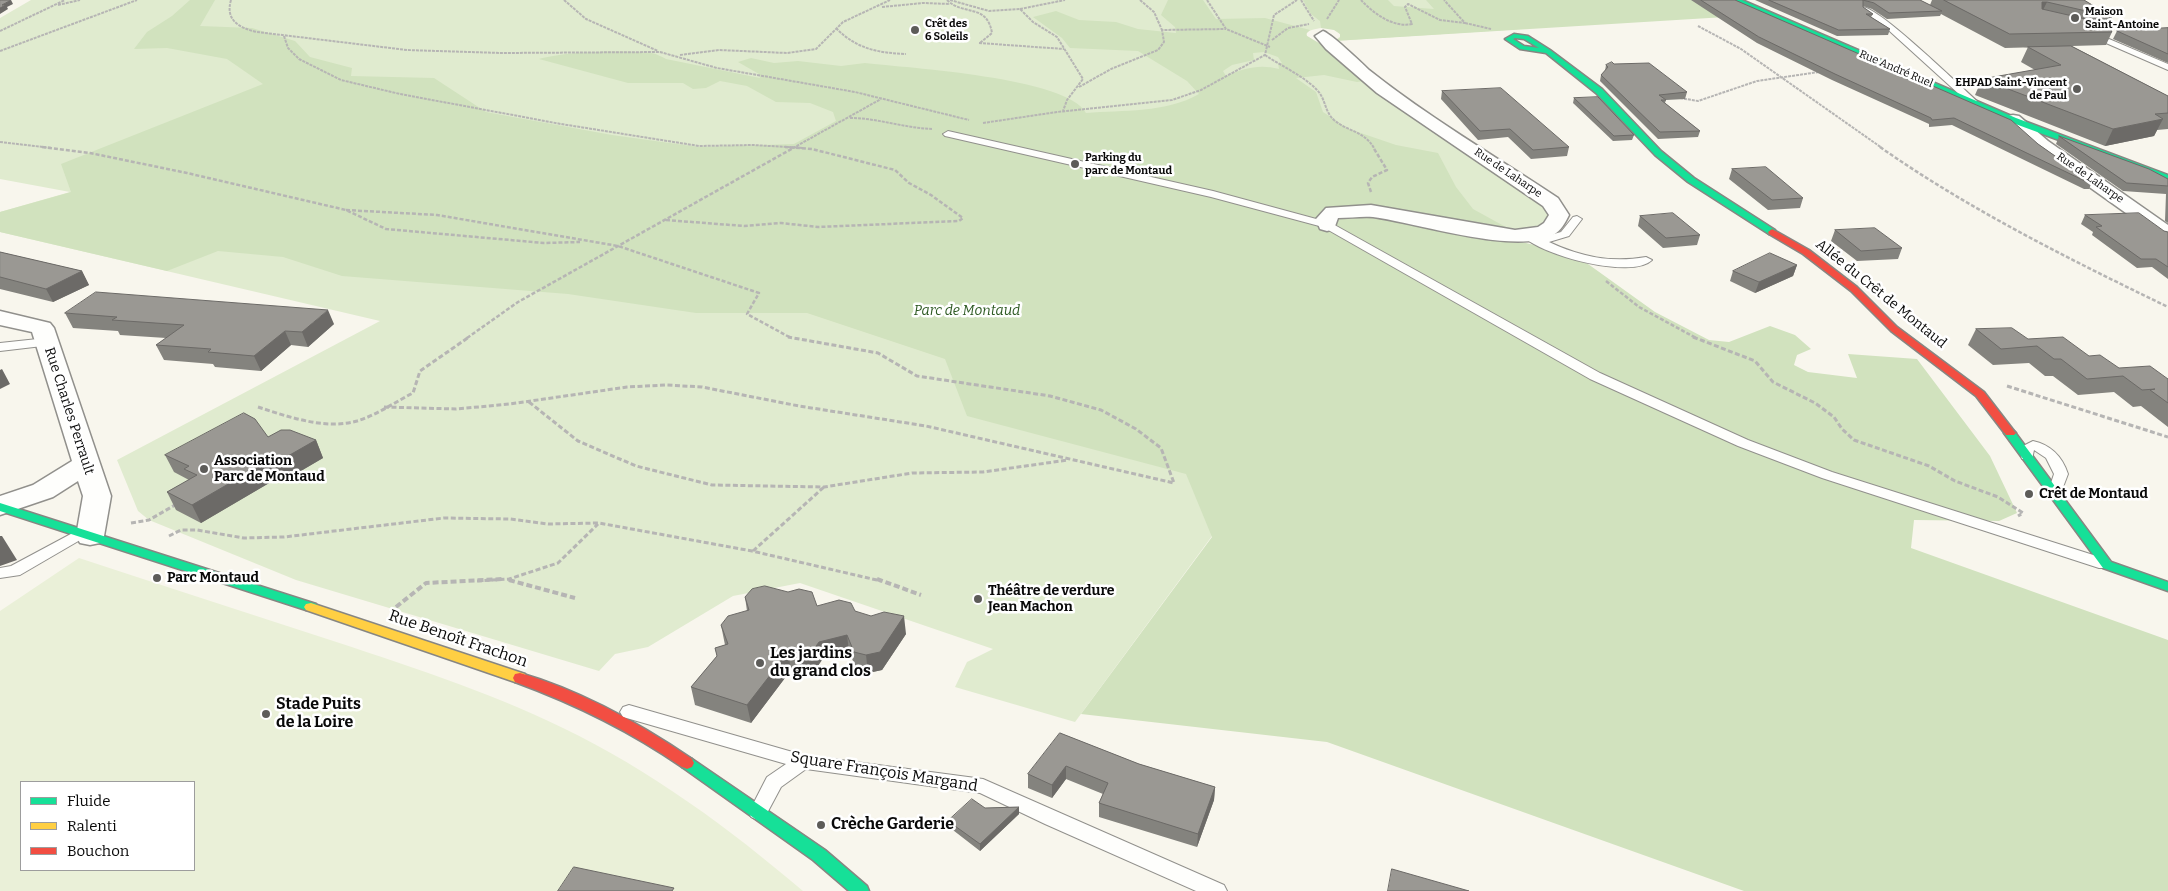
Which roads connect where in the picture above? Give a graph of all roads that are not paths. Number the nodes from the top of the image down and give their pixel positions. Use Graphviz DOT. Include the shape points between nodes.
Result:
graph roads {
  1 [pos="1737,0"];
  2 [pos="1865,9"];
  3 [pos="1320,31"];
  4 [pos="2122,34"];
  5 [pos="1548,52"];
  6 [pos="2168,67"];
  7 [pos="1974,103"];
  8 [pos="2013,120"];
  9 [pos="948,134"];
  10 [pos="2168,178"];
  11 [pos="1577,219"];
  12 [pos="1327,225"];
  13 [pos="2168,234"];
  14 [pos="1534,239"];
  15 [pos="1646,260"];
  16 [pos="0,318"];
  17 [pos="47,342"];
  18 [pos="0,347"];
  19 [pos="2027,456"];
  20 [pos="87,464"];
  21 [pos="2055,492"];
  22 [pos="0,506"];
  23 [pos="91,536"];
  24 [pos="2107,565"];
  25 [pos="0,573"];
  26 [pos="2168,587"];
  27 [pos="568,695"];
  28 [pos="803,762"];
  29 [pos="758,812"];
  30 [pos="861,891"];
  31 [pos="1217,891"];
  1 -- 7 [label="street, Rue André Ruel"];
  2 -- 7 [label="lane" via="1887,24"];
  3 -- 14 [label="street, Rue de Laharpe" via="1331,46 1383,89 1551,202 1559,215 1556,224"];
  4 -- 6 [label="lane" via="2107,38"];
  5 -- 19 [label="street, Allée du Crêt de Montaud" via="1598,91 1658,154 1746,217 1806,252 1854,289 1894,329 1980,394"];
  7 -- 8 [label="street, Rue André Ruel"];
  8 -- 10 [label="street, Rue André Ruel"];
  8 -- 13 [label="street, Rue de Laharpe"];
  9 -- 12 [label="lane" via="1212,194"];
  11 -- 14 [label="lane" via="1565,234"];
  12 -- 14 [label="street, Rue de Laharpe" via="1326,219 1333,212 1371,211"];
  12 -- 24 [label="lane" via="1595,376 1743,443 1827,475"];
  14 -- 15 [label="lane" via="1571,257 1616,265"];
  16 -- 17 [label="street, Rue Charles Perrault" via="42,328"];
  17 -- 18 [label="lane"];
  17 -- 20 [label="street, Rue Charles Perrault"];
  19 -- 21 [label="street, Allée du Crêt de Montaud"];
  19 -- 21 [label="lane" via="2026,448 2033,445 2046,450 2054,458 2061,474"];
  20 -- 22 [label="street" via="43,491"];
  20 -- 23 [label="street, Rue Charles Perrault" via="97,496"];
  21 -- 24 [label="street, Allée du Crêt de Montaud"];
  22 -- 23 [label="street, Rue Benoît Frachon"];
  23 -- 25 [label="lane" via="15,571"];
  23 -- 27 [label="street, Rue Benoît Frachon" via="370,626"];
  24 -- 26 [label="street"];
  27 -- 28 [label="lane, Square François Margand"];
  27 -- 29 [label="street, Rue Benoît Frachon" via="633,727"];
  28 -- 29 [label="lane" via="774,782"];
  28 -- 31 [label="lane, Square François Margand" via="983,786"];
  29 -- 30 [label="street, Rue Benoît Frachon" via="819,855"];
}
